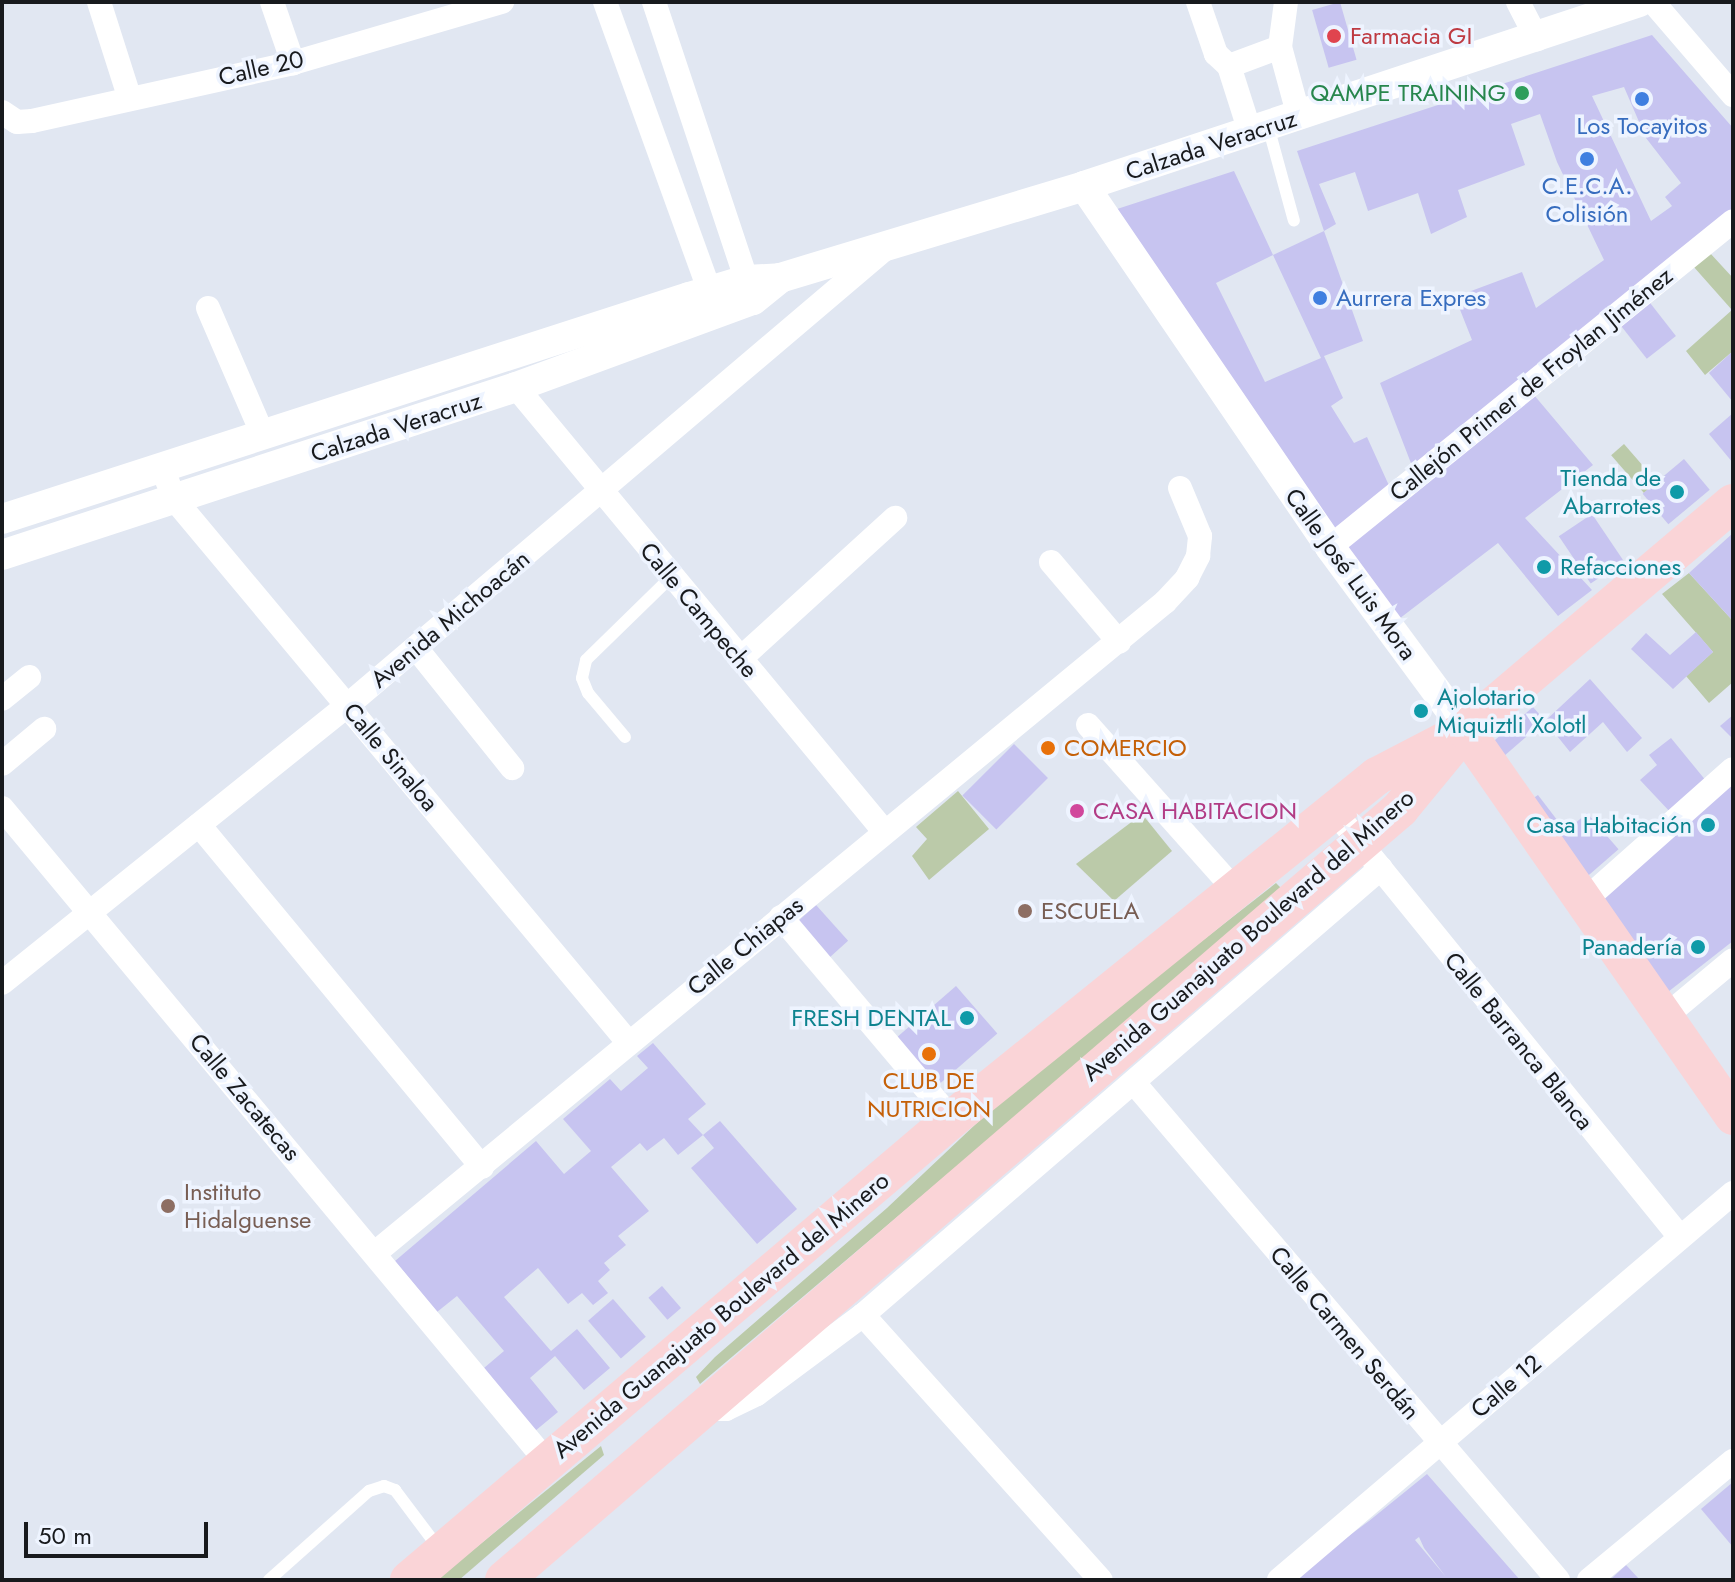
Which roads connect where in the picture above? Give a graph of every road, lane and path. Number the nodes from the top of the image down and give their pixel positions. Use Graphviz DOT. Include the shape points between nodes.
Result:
graph roads {
  1 [pos="99,2"];
  2 [pos="272,2"];
  3 [pos="502,2"];
  4 [pos="605,2"];
  5 [pos="654,2"];
  6 [pos="1198,2"];
  7 [pos="1286,2"];
  8 [pos="1518,2"];
  9 [pos="1639,2"];
  10 [pos="1653,2"];
  11 [pos="455,9"];
  12 [pos="1537,39"];
  13 [pos="1280,47"];
  14 [pos="293,63"];
  15 [pos="1229,66"];
  16 [pos="1733,95"];
  17 [pos="129,96"];
  18 [pos="10,117"];
  19 [pos="1299,117"];
  20 [pos="1259,129"];
  21 [pos="1084,186"];
  22 [pos="1294,221"];
  23 [pos="1733,221"];
  24 [pos="890,245"];
  25 [pos="750,290"];
  26 [pos="714,302"];
  27 [pos="208,308"];
  28 [pos="516,387"];
  29 [pos="263,435"];
  30 [pos="162,468"];
  31 [pos="1180,488"];
  32 [pos="601,492"];
  33 [pos="175,500"];
  34 [pos="1733,503"];
  35 [pos="895,518"];
  36 [pos="2,519"];
  37 [pos="1330,547"];
  38 [pos="2,555"];
  39 [pos="1051,562"];
  40 [pos="671,577"];
  41 [pos="1119,642"];
  42 [pos="416,648"];
  43 [pos="740,659"];
  44 [pos="29,677"];
  45 [pos="2,699"];
  46 [pos="348,705"];
  47 [pos="1088,725"];
  48 [pos="44,729"];
  49 [pos="1465,730"];
  50 [pos="625,737"];
  51 [pos="2,764"];
  52 [pos="512,768"];
  53 [pos="1733,769"];
  54 [pos="2,808"];
  55 [pos="1334,811"];
  56 [pos="199,825"];
  57 [pos="884,831"];
  58 [pos="1371,855"];
  59 [pos="1236,891"];
  60 [pos="1583,902"];
  61 [pos="89,911"];
  62 [pos="781,917"];
  63 [pos="1733,960"];
  64 [pos="2,983"];
  65 [pos="1666,1016"];
  66 [pos="628,1042"];
  67 [pos="1135,1084"];
  68 [pos="1733,1116"];
  69 [pos="952,1119"];
  70 [pos="918,1148"];
  71 [pos="482,1167"];
  72 [pos="1733,1193"];
  73 [pos="1680,1237"];
  74 [pos="375,1253"];
  75 [pos="863,1315"];
  76 [pos="704,1410"];
  77 [pos="582,1432"];
  78 [pos="1438,1444"];
  79 [pos="1733,1461"];
  80 [pos="547,1462"];
  81 [pos="441,1552"];
  82 [pos="269,1580"];
  83 [pos="409,1580"];
  84 [pos="475,1580"];
  85 [pos="504,1580"];
  86 [pos="1101,1580"];
  87 [pos="1279,1580"];
  88 [pos="1558,1580"];
  89 [pos="1589,1580"];
  1 -- 17 [label="street"];
  2 -- 14 [label="street"];
  3 -- 11 [label="street, Calle 20"];
  4 -- 26 [label="street"];
  5 -- 25 [label="street"];
  6 -- 15 [label="street" via="1216,54"];
  7 -- 13 [label="street"];
  8 -- 12 [label="street"];
  9 -- 12 [label="street, Calzada Veracruz"];
  10 -- 16 [label="street"];
  11 -- 14 [label="street, Calle 20"];
  12 -- 19 [label="street, Calzada Veracruz"];
  13 -- 15 [label="street"];
  13 -- 19 [label="street"];
  14 -- 17 [label="street, Calle 20"];
  15 -- 20 [label="street"];
  17 -- 18 [label="street, Calle 20"];
  19 -- 20 [label="street, Calzada Veracruz"];
  20 -- 21 [label="street, Calzada Veracruz"];
  20 -- 22 [label="lane"];
  21 -- 24 [label="street, Calzada Veracruz"];
  21 -- 37 [label="street, Calle José Luis Mora"];
  23 -- 37 [label="street, Callejón Primer de Froylan Jiménez"];
  24 -- 25 [label="street, Calzada Veracruz"];
  24 -- 32 [label="street, Avenida Michoacán"];
  25 -- 26 [label="street, Calzada Veracruz"];
  26 -- 28 [label="street, Calzada Veracruz"];
  26 -- 29 [label="street, Calzada Veracruz"];
  27 -- 29 [label="street"];
  28 -- 32 [label="street, Calle Campeche"];
  28 -- 33 [label="street, Calzada Veracruz"];
  29 -- 30 [label="street, Calzada Veracruz"];
  30 -- 33 [label="street, Calle Sinaloa"];
  30 -- 36 [label="street, Calzada Veracruz"];
  31 -- 41 [label="street, Calle Chiapas" via="1200,536 1198,556 1180,586"];
  32 -- 40 [label="street, Calle Campeche"];
  32 -- 42 [label="street, Avenida Michoacán"];
  33 -- 38 [label="street, Calzada Veracruz"];
  33 -- 46 [label="street, Calle Sinaloa"];
  34 -- 49 [label="main road"];
  35 -- 43 [label="street"];
  37 -- 49 [label="street, Calle José Luis Mora"];
  39 -- 41 [label="street"];
  40 -- 43 [label="street, Calle Campeche"];
  40 -- 50 [label="lane" via="586,660 582,678 588,693"];
  41 -- 57 [label="street, Calle Chiapas"];
  42 -- 46 [label="street, Avenida Michoacán"];
  42 -- 52 [label="street"];
  43 -- 57 [label="street, Calle Campeche"];
  44 -- 45 [label="street"];
  46 -- 56 [label="street, Avenida Michoacán"];
  46 -- 66 [label="street, Calle Sinaloa"];
  47 -- 59 [label="street"];
  48 -- 51 [label="street"];
  49 -- 55 [label="main road, Avenida Guanajuato Boulevard del Minero" via="1377,776"];
  49 -- 58 [label="main road, Avenida Guanajuato Boulevard del Minero" via="1400,809"];
  49 -- 60 [label="main road, Calle José Luis Mora"];
  53 -- 60 [label="street"];
  54 -- 61 [label="street, Calle Zacatecas"];
  55 -- 58 [label="street, Calle Barranca Blanca"];
  55 -- 59 [label="main road, Avenida Guanajuato Boulevard del Minero"];
  56 -- 61 [label="street, Avenida Michoacán"];
  56 -- 71 [label="street"];
  57 -- 62 [label="street, Calle Chiapas"];
  58 -- 67 [label="street"];
  58 -- 73 [label="street, Calle Barranca Blanca"];
  58 -- 76 [label="main road, Avenida Guanajuato Boulevard del Minero"];
  59 -- 69 [label="main road, Avenida Guanajuato Boulevard del Minero"];
  60 -- 65 [label="main road, Calle José Luis Mora"];
  61 -- 64 [label="street, Avenida Michoacán"];
  61 -- 74 [label="street, Calle Zacatecas"];
  62 -- 66 [label="street, Calle Chiapas"];
  62 -- 69 [label="street"];
  63 -- 65 [label="street"];
  65 -- 68 [label="main road, Calle José Luis Mora"];
  66 -- 71 [label="street, Calle Chiapas"];
  67 -- 75 [label="street"];
  67 -- 78 [label="street, Calle Carmen Serdán"];
  69 -- 70 [label="main road, Avenida Guanajuato Boulevard del Minero"];
  70 -- 76 [label="main road" via="853,1223 684,1368 680,1393 690,1405"];
  70 -- 77 [label="main road, Avenida Guanajuato Boulevard del Minero"];
  71 -- 74 [label="street, Calle Chiapas"];
  72 -- 73 [label="street, Calle 12"];
  73 -- 78 [label="street, Calle 12"];
  74 -- 80 [label="street, Calle Zacatecas"];
  75 -- 76 [label="street" via="757,1394 726,1409"];
  75 -- 86 [label="street"];
  76 -- 85 [label="main road, Avenida Guanajuato Boulevard del Minero"];
  77 -- 80 [label="main road, Avenida Guanajuato Boulevard del Minero"];
  77 -- 84 [label="main road" via="610,1428 622,1443 620,1455"];
  78 -- 87 [label="street, Calle 12"];
  78 -- 88 [label="street, Calle Carmen Serdán"];
  79 -- 89 [label="street"];
  80 -- 81 [label="main road, Avenida Guanajuato Boulevard del Minero"];
  81 -- 82 [label="lane" via="395,1490 384,1486 369,1491"];
  81 -- 83 [label="main road, Avenida Guanajuato Boulevard del Minero"];
}
